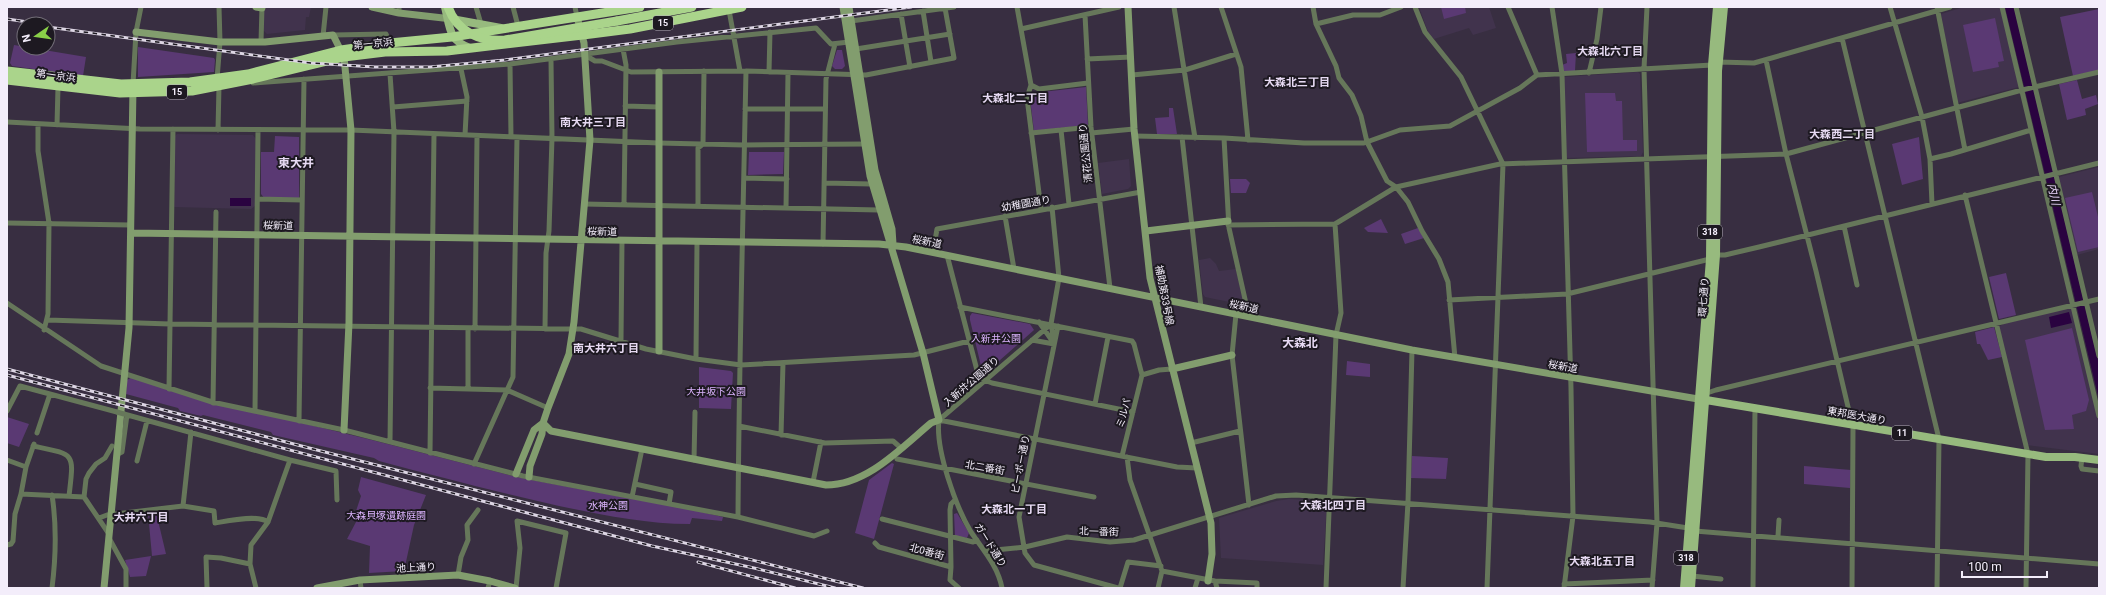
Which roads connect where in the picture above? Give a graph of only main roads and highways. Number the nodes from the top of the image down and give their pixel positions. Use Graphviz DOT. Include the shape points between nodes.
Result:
graph roads {
  1 [pos="445,7"];
  2 [pos="448,7"];
  3 [pos="452,7"];
  4 [pos="640,7"];
  5 [pos="691,7"];
  6 [pos="742,7"];
  7 [pos="1717,7"];
  8 [pos="1724,7"];
  9 [pos="614,9"];
  10 [pos="457,20"];
  11 [pos="503,29"];
  12 [pos="582,35"];
  13 [pos="462,36"];
  14 [pos="452,37"];
  15 [pos="470,48"];
  16 [pos="342,54"];
  17 [pos="1715,64"];
  18 [pos="7,71"];
  19 [pos="7,80"];
  20 [pos="218,83"];
  21 [pos="133,88"];
  22 [pos="1704,397"];
  23 [pos="2099,460"];
  24 [pos="1691,529"];
  25 [pos="1684,588"];
  26 [pos="1691,588"];
  1 -- 14 [label="main road"];
  2 -- 5 [label="highway, bridge" via="454,21 463,29 475,37 490,40 505,40"];
  3 -- 10 [label="main road"];
  4 -- 9 [label="highway, 第一京浜 / 15"];
  6 -- 12 [label="highway, 第一京浜 / 15" via="630,29"];
  7 -- 17 [label="main road, 環七通り / 318"];
  8 -- 17 [label="main road, 環七通り / 318"];
  9 -- 11 [label="highway, 第一京浜 / 15" via="577,18"];
  10 -- 11 [label="main road"];
  10 -- 13 [label="main road"];
  11 -- 12 [label="highway, 15" via="515,31 566,24 577,29"];
  11 -- 13 [label="highway, 第一京浜 / 15"];
  12 -- 15 [label="highway, 第一京浜 / 15"];
  13 -- 14 [label="highway, 第一京浜 / 15"];
  14 -- 15 [label="main road"];
  14 -- 16 [label="highway, 第一京浜 / 15" via="390,43"];
  15 -- 16 [label="highway, 第一京浜 / 15"];
  16 -- 20 [label="highway, 第一京浜 / 15"];
  16 -- 20 [label="highway, 第一京浜 / 15" via="230,84"];
  17 -- 22 [label="main road, 環七通り / 318" via="1713,257"];
  18 -- 21 [label="highway, 第一京浜 / 15"];
  19 -- 21 [label="highway, 第一京浜 / 15" via="91,91"];
  20 -- 21 [label="highway, 第一京浜 / 15" via="181,92"];
  22 -- 23 [label="main road, 東邦医大通り / 11" via="1754,408 2028,454"];
  22 -- 24 [label="main road, 環七通り / 318"];
  24 -- 25 [label="main road, 環七通り / 318"];
  24 -- 26 [label="main road, 環七通り / 318"];
}
